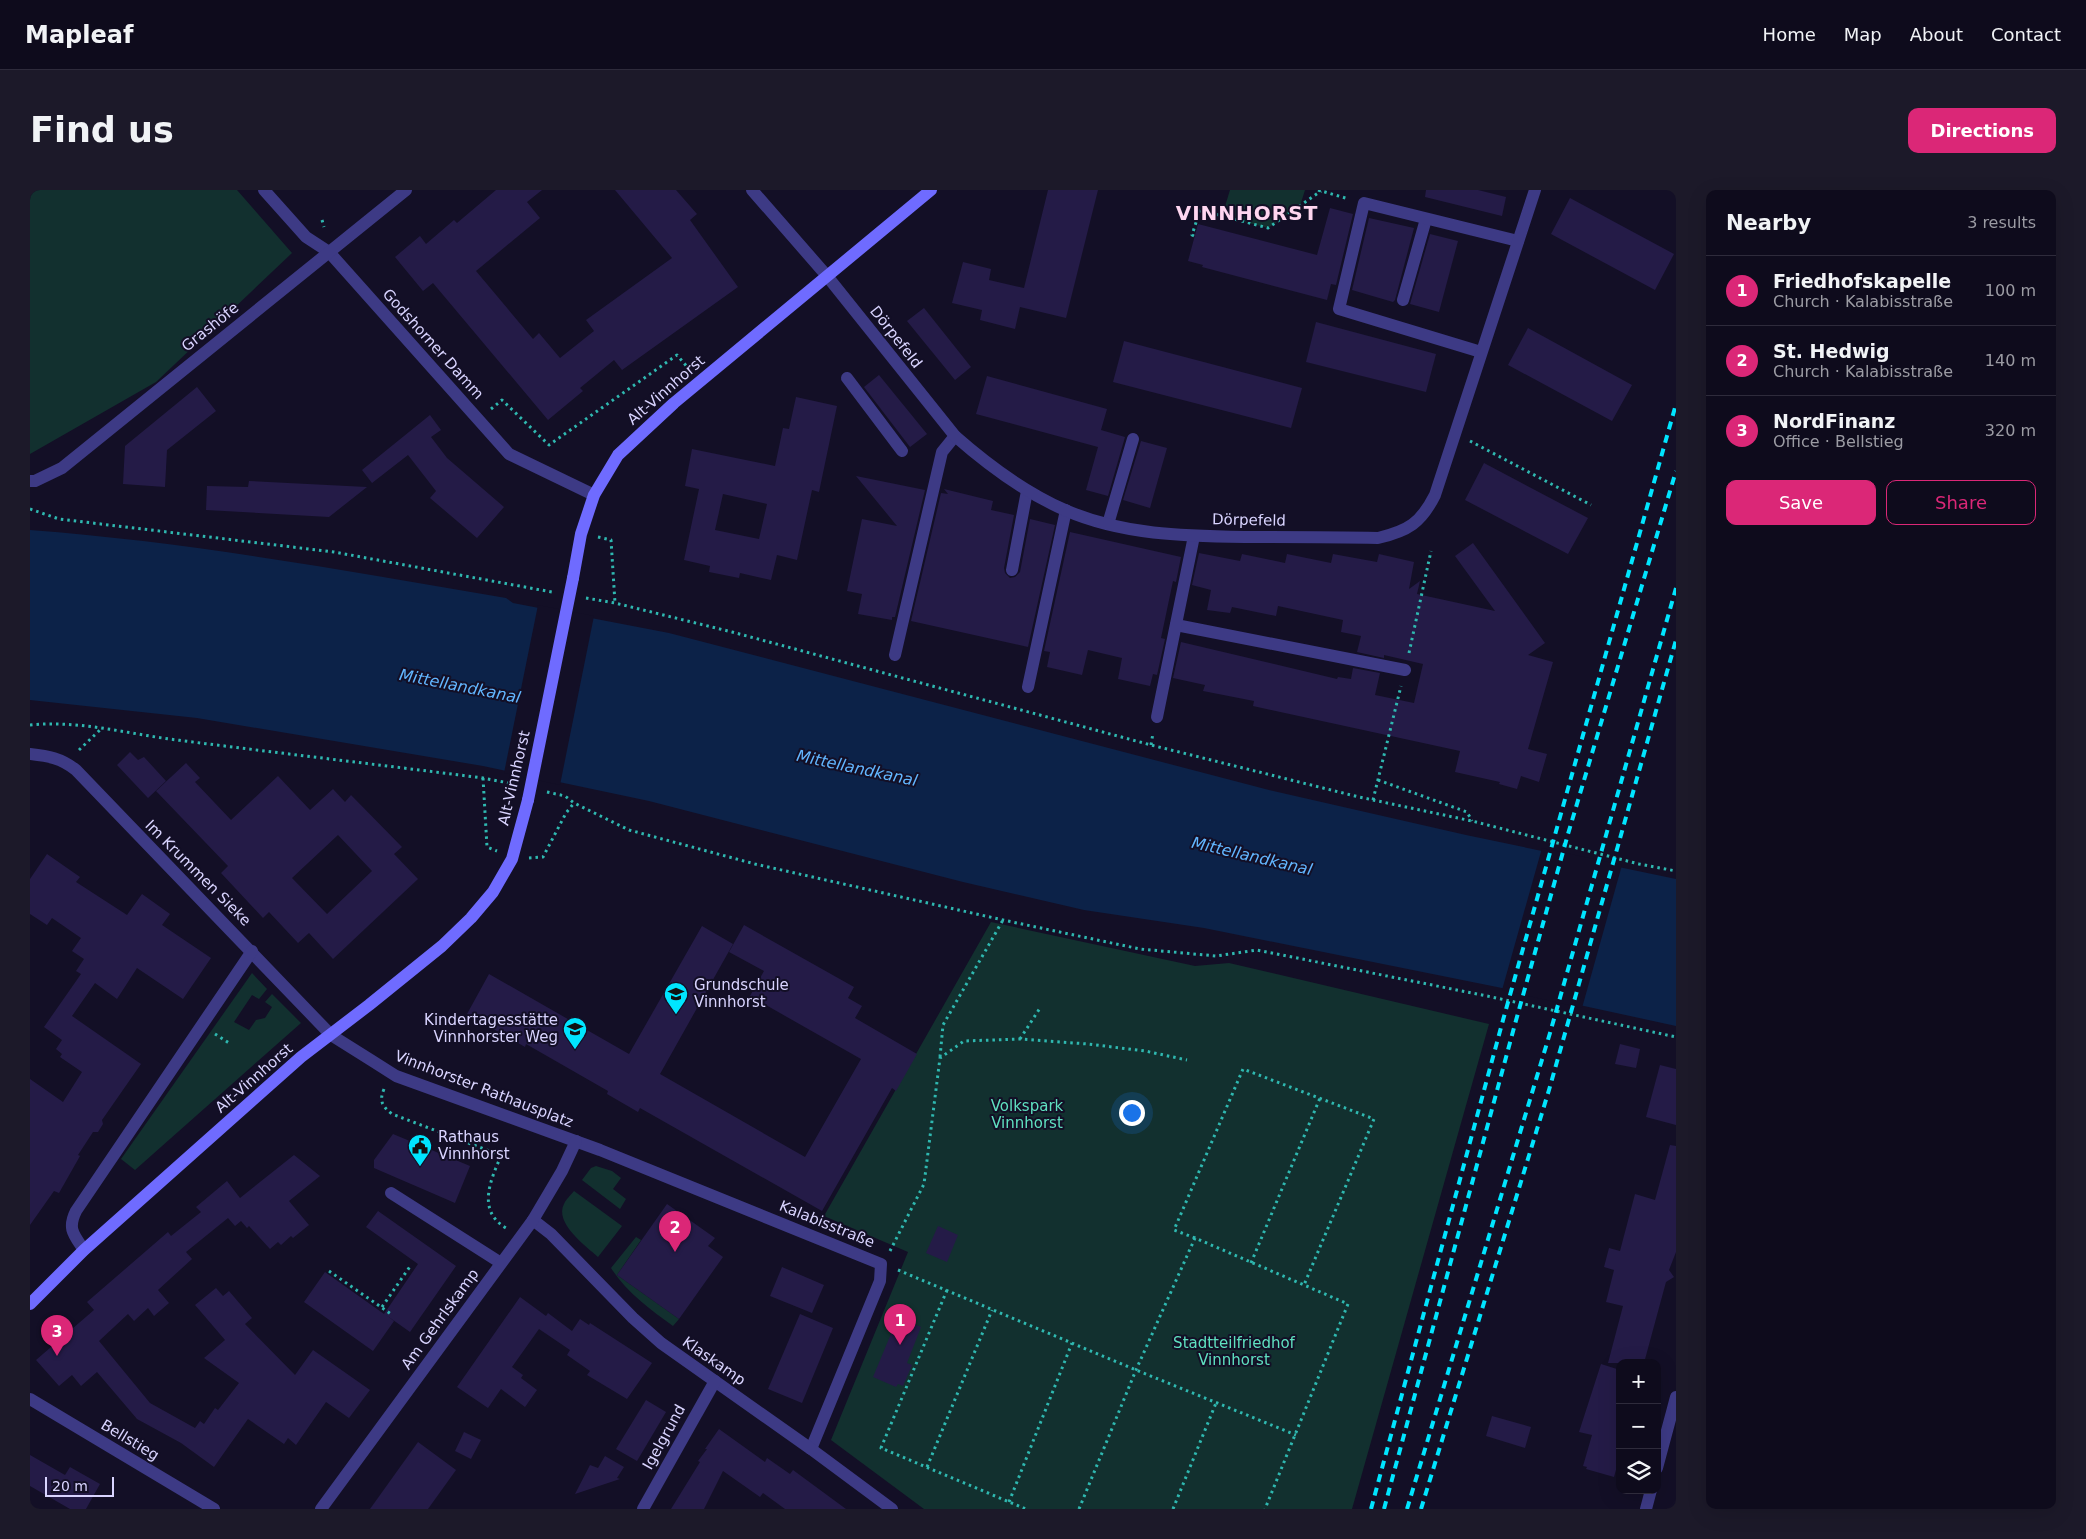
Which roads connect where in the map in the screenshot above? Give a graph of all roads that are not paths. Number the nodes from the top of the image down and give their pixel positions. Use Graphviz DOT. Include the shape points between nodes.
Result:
graph roads {
  1 [pos="264,190"];
  2 [pos="752,190"];
  3 [pos="931,190"];
  4 [pos="1532,190"];
  5 [pos="403,191"];
  6 [pos="1426,219"];
  7 [pos="1518,241"];
  8 [pos="329,252"];
  9 [pos="828,276"];
  10 [pos="1403,300"];
  11 [pos="1481,352"];
  12 [pos="847,378"];
  13 [pos="955,436"];
  14 [pos="1133,439"];
  15 [pos="902,451"];
  16 [pos="30,481"];
  17 [pos="1027,491"];
  18 [pos="594,495"];
  19 [pos="1066,510"];
  20 [pos="1108,524"];
  21 [pos="1194,536"];
  22 [pos="1012,570"];
  23 [pos="1176,624"];
  24 [pos="895,655"];
  25 [pos="1405,670"];
  26 [pos="1028,687"];
  27 [pos="1157,717"];
  28 [pos="30,754"];
  29 [pos="252,951"];
  30 [pos="331,1035"];
  31 [pos="576,1141"];
  32 [pos="391,1193"];
  33 [pos="533,1220"];
  34 [pos="84,1250"];
  35 [pos="501,1263"];
  36 [pos="30,1304"];
  37 [pos="714,1381"];
  38 [pos="1676,1397"];
  39 [pos="30,1399"];
  40 [pos="811,1449"];
  41 [pos="1661,1453"];
  42 [pos="1650,1494"];
  43 [pos="214,1509"];
  44 [pos="321,1509"];
  45 [pos="643,1509"];
  46 [pos="892,1509"];
  47 [pos="1646,1509"];
  1 -- 8 [label="street, Godshorner Damm" via="306,237"];
  2 -- 9 [label="street, Dörpefeld"];
  3 -- 9 [label="street, Alt-Vinnhorst"];
  4 -- 7 [label="street, Dörpefeld"];
  5 -- 8 [label="street, Grashöfe"];
  6 -- 7 [label="street"];
  6 -- 10 [label="street"];
  6 -- 11 [label="street" via="1364,203 1339,310"];
  7 -- 11 [label="street, Dörpefeld"];
  8 -- 16 [label="street, Grashöfe" via="62,468"];
  8 -- 18 [label="street, Godshorner Damm" via="509,454"];
  9 -- 13 [label="street, Dörpefeld"];
  9 -- 18 [label="street, Alt-Vinnhorst" via="646,427 618,455"];
  11 -- 21 [label="street, Dörpefeld" via="1435,495 1427,511 1414,525 1378,538"];
  12 -- 15 [label="street"];
  13 -- 17 [label="street, Dörpefeld"];
  13 -- 24 [label="street" via="942,452"];
  14 -- 20 [label="street"];
  17 -- 19 [label="street, Dörpefeld"];
  17 -- 22 [label="street"];
  18 -- 30 [label="street, Alt-Vinnhorst, bridge" via="581,534 528,800 512,859 493,892 471,918 442,946"];
  19 -- 20 [label="street, Dörpefeld"];
  19 -- 26 [label="street"];
  20 -- 21 [label="street, Dörpefeld" via="1152,533"];
  21 -- 23 [label="street"];
  23 -- 25 [label="street"];
  23 -- 27 [label="street"];
  28 -- 29 [label="street, Im Krummen Sieke" via="51,756 76,770"];
  29 -- 30 [label="street, Im Krummen Sieke"];
  29 -- 34 [label="street" via="76,1211 70,1222 72,1233"];
  30 -- 31 [label="street, Vinnhorster Rathausplatz" via="396,1076"];
  30 -- 34 [label="street, Alt-Vinnhorst" via="301,1057"];
  31 -- 33 [label="street, Am Gehrlskamp"];
  31 -- 40 [label="street, Kalabisstraße" via="881,1264 880,1281"];
  32 -- 35 [label="street"];
  33 -- 35 [label="street, Am Gehrlskamp"];
  33 -- 37 [label="street, Klaskamp" via="551,1234 633,1318"];
  34 -- 36 [label="street, Alt-Vinnhorst"];
  35 -- 44 [label="street, Am Gehrlskamp"];
  37 -- 40 [label="street, Klaskamp"];
  37 -- 45 [label="street, Igelgrund"];
  38 -- 41 [label="street"];
  39 -- 43 [label="street, Bellstieg"];
  40 -- 46 [label="street, Klaskamp"];
  42 -- 47 [label="street"];
}
